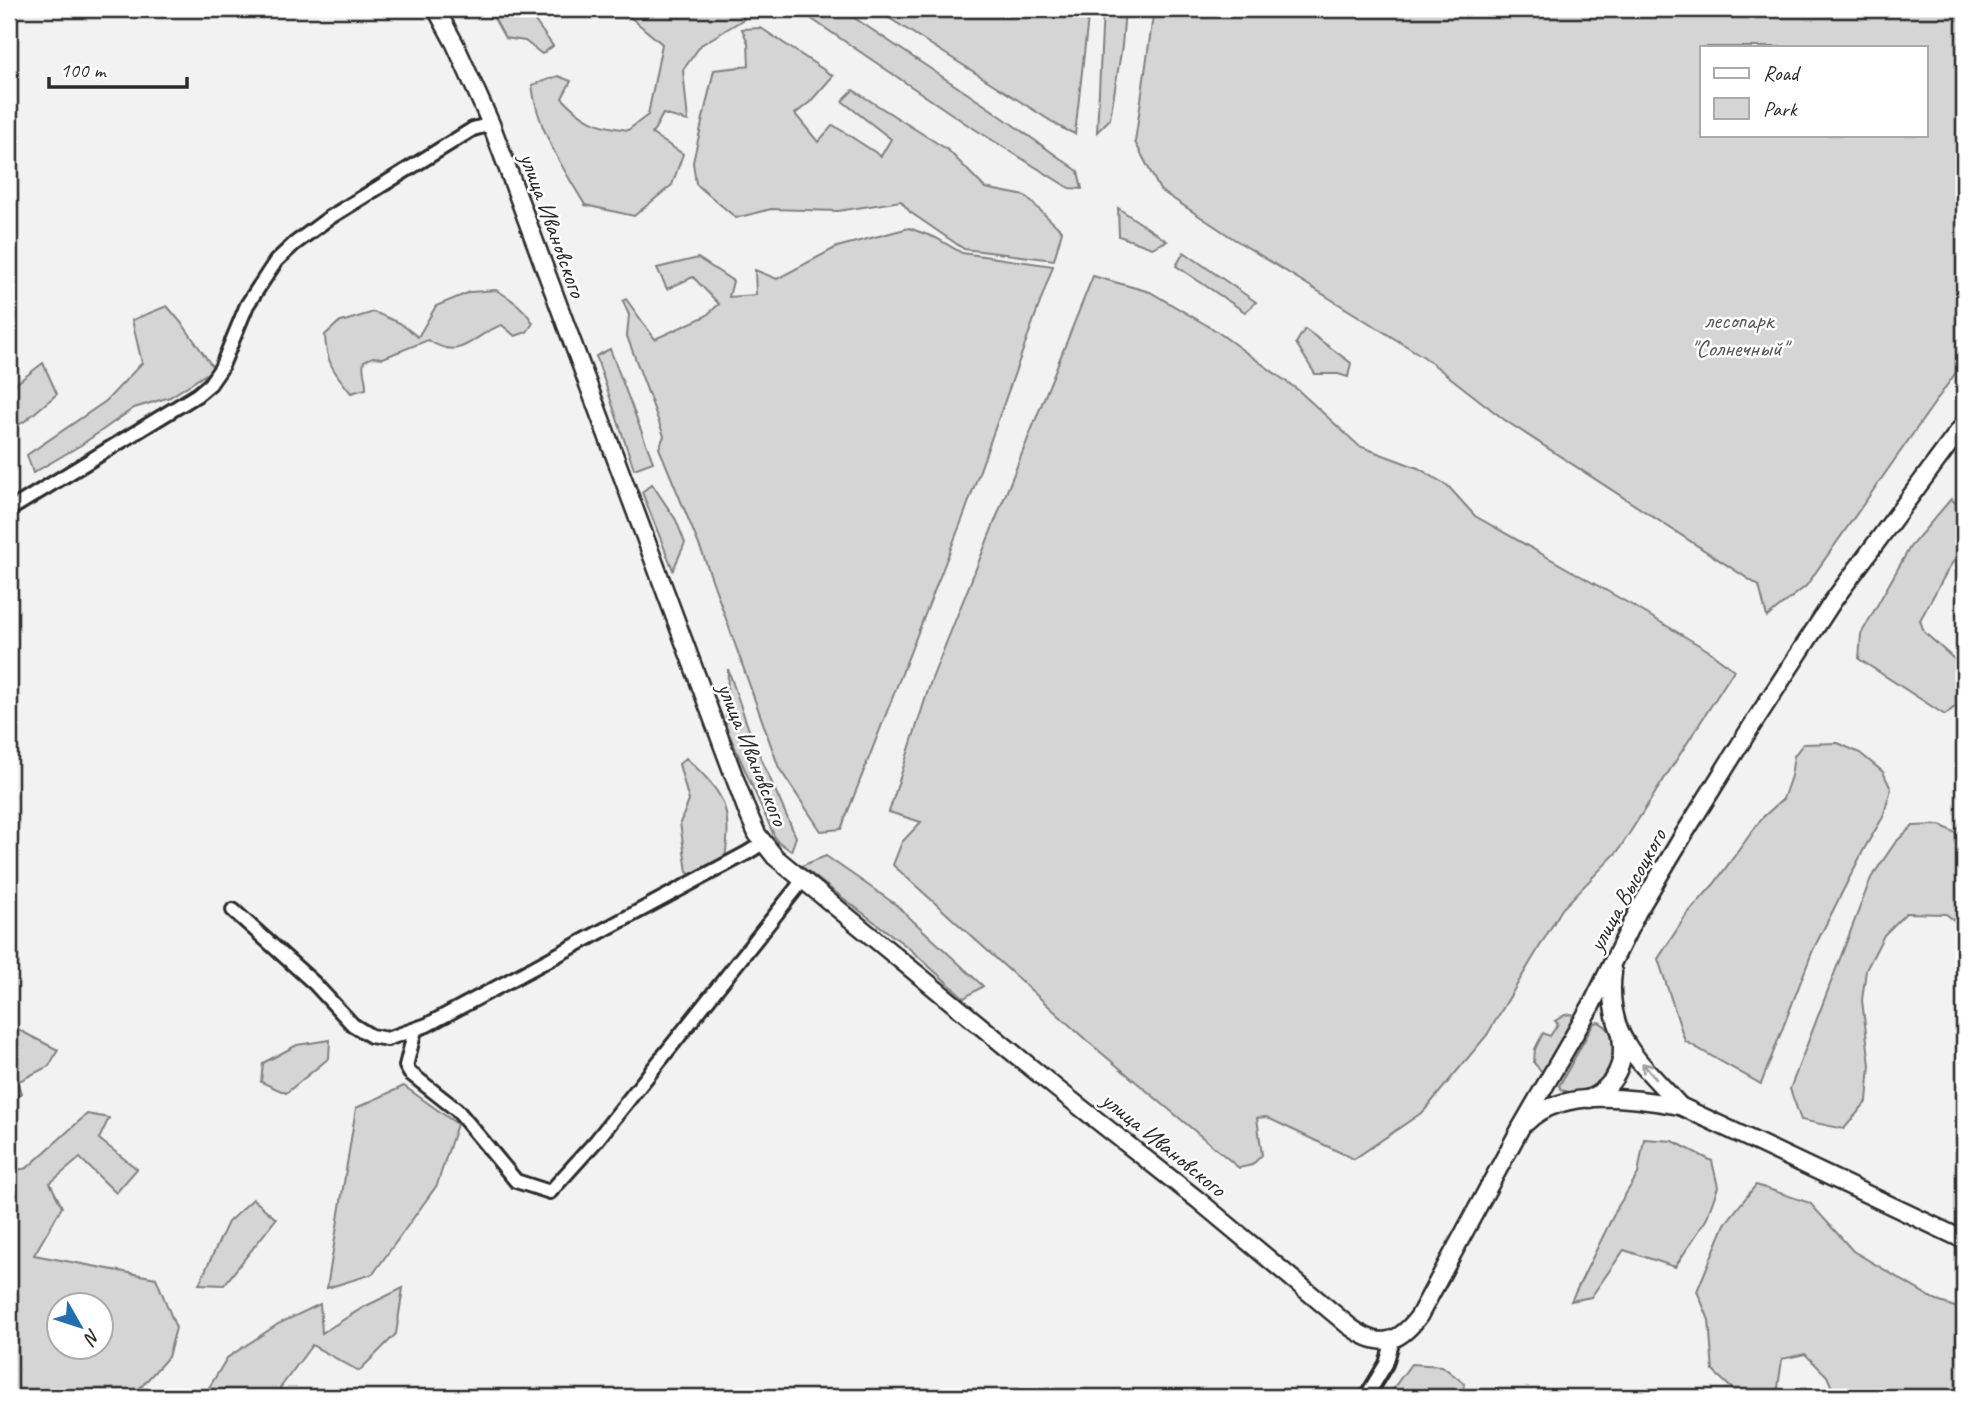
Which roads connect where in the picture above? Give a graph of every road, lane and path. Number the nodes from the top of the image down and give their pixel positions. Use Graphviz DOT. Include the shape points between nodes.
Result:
graph roads {
  1 [pos="436,9"];
  2 [pos="491,124"];
  3 [pos="1964,424"];
  4 [pos="9,510"];
  5 [pos="763,843"];
  6 [pos="803,880"];
  7 [pos="233,910"];
  8 [pos="1614,962"];
  9 [pos="1592,1004"];
  10 [pos="1613,1018"];
  11 [pos="415,1030"];
  12 [pos="1620,1034"];
  13 [pos="1542,1092"];
  14 [pos="1583,1100"];
  15 [pos="1680,1106"];
  16 [pos="1520,1129"];
  17 [pos="1964,1240"];
  18 [pos="1393,1340"];
  19 [pos="1366,1397"];
  1 -- 2 [label="main road, улица Ивановского"];
  2 -- 4 [label="street" via="473,129 294,244 262,279 221,368 204,390"];
  2 -- 5 [label="main road, улица Ивановского" via="747,811"];
  3 -- 8 [label="main road, улица Высоцкого" via="1789,667 1645,900"];
  5 -- 6 [label="main road, улица Ивановского"];
  5 -- 11 [label="street"];
  6 -- 11 [label="street" via="596,1141 550,1192 516,1181 457,1110 410,1073 406,1066"];
  6 -- 18 [label="main road, улица Ивановского" via="1349,1326 1368,1339"];
  7 -- 11 [label="street" via="353,1025 387,1039"];
  8 -- 9 [label="main road, улица Высоцкого"];
  8 -- 10 [label="main road"];
  9 -- 10 [label="main road"];
  9 -- 13 [label="main road, улица Высоцкого"];
  10 -- 12 [label="main road"];
  12 -- 14 [label="main road" via="1618,1073 1600,1094"];
  15 -- 12 [label="main road, one-way"];
  13 -- 14 [label="main road"];
  13 -- 16 [label="main road, улица Высоцкого"];
  14 -- 15 [label="main road" via="1639,1099"];
  14 -- 16 [label="main road" via="1552,1105"];
  15 -- 17 [label="main road"];
  16 -- 18 [label="main road, улица Высоцкого" via="1419,1316"];
  18 -- 19 [label="street, улица Высоцкого" via="1386,1364"];
}
